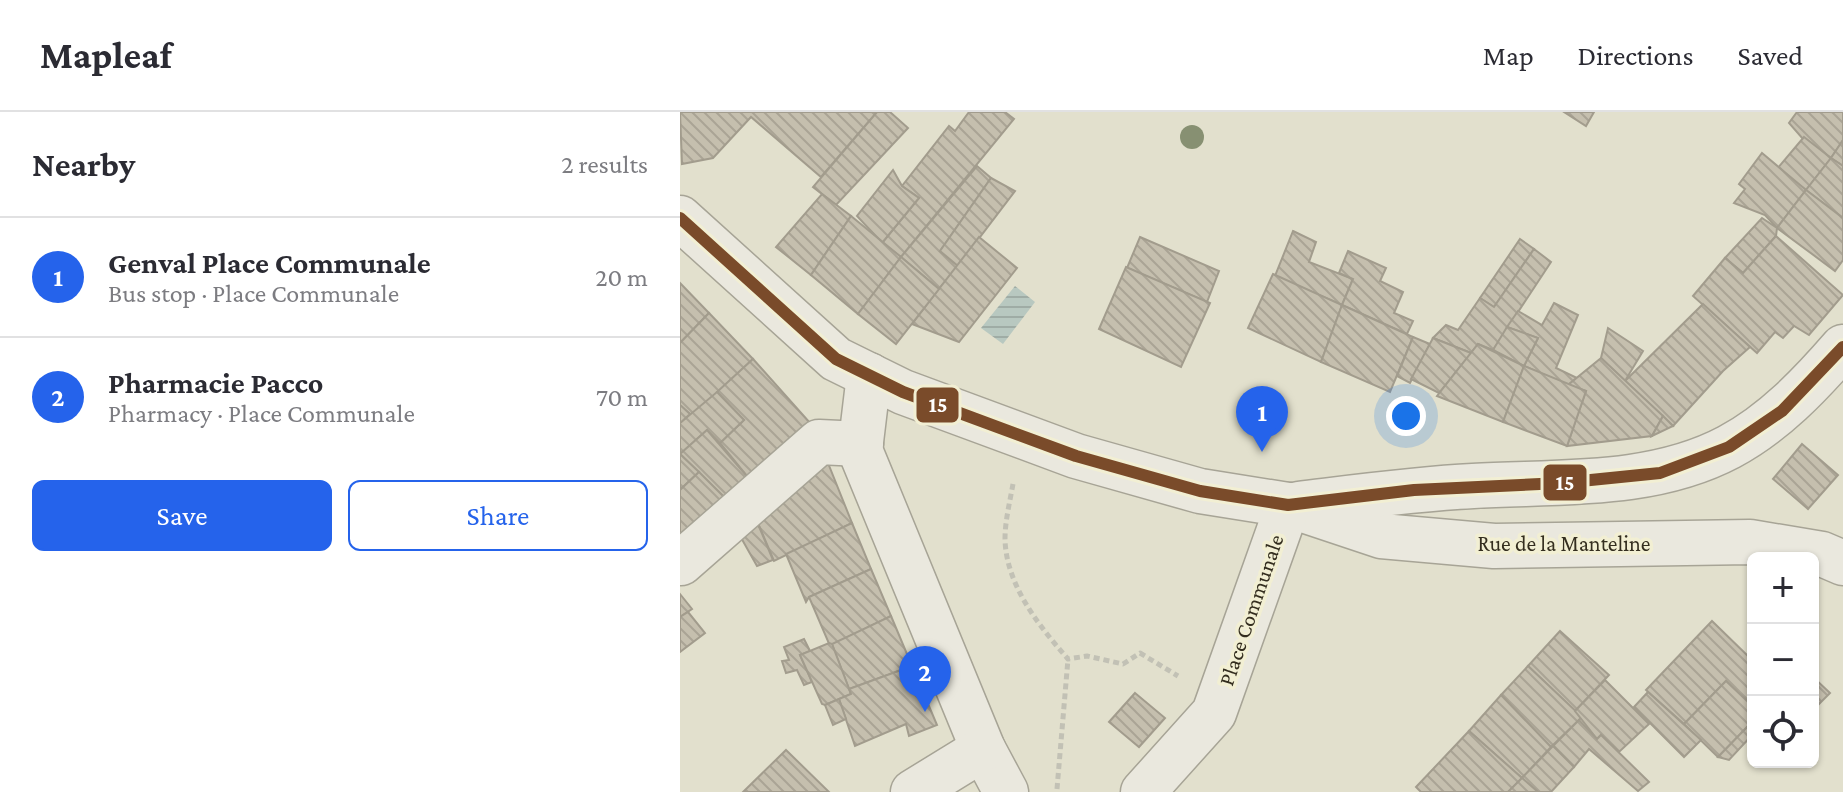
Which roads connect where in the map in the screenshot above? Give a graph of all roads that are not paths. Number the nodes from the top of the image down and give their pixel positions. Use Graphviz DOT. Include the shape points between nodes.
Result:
graph roads {
  1 [pos="680,218"];
  2 [pos="1843,347"];
  3 [pos="869,375"];
  4 [pos="861,444"];
  5 [pos="1288,505"];
  6 [pos="681,563"];
  7 [pos="1843,563"];
  8 [pos="983,749"];
  9 [pos="913,792"];
  10 [pos="1006,792"];
  11 [pos="1143,792"];
  1 -- 3 [label="street, Place Communale" via="836,359"];
  2 -- 5 [label="street" via="1782,411 1729,447 1660,473 1414,490"];
  3 -- 4 [label="street"];
  3 -- 5 [label="street, Place Communale" via="1076,456 1200,491"];
  4 -- 6 [label="street" via="819,442"];
  4 -- 8 [label="street"];
  5 -- 7 [label="street, Rue de la Manteline" via="1381,536 1494,546 1750,542 1822,554"];
  5 -- 11 [label="street, Place Communale" via="1214,713"];
  8 -- 9 [label="street"];
  8 -- 10 [label="street"];
}
